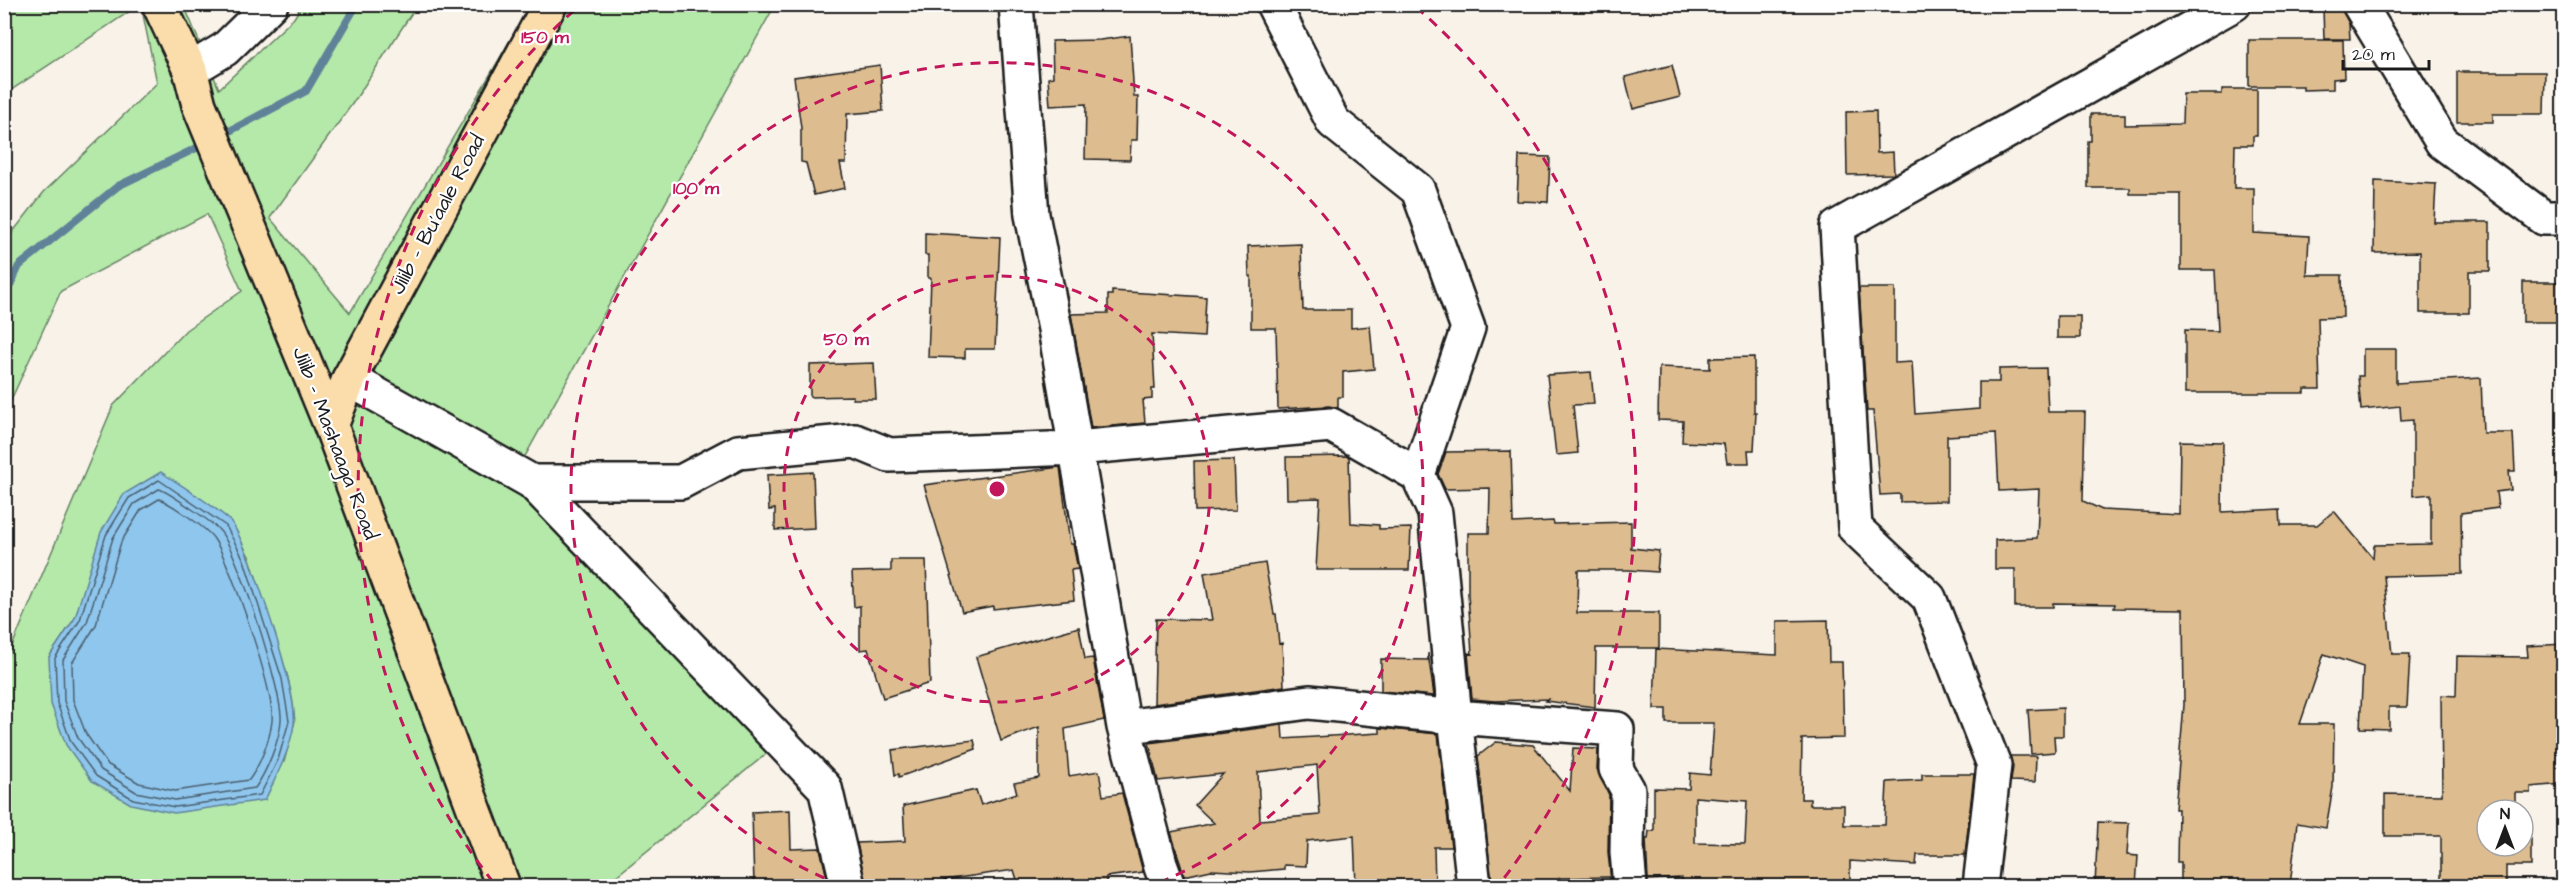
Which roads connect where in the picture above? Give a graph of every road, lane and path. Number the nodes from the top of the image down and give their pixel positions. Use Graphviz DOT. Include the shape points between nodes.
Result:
graph roads {
  1 [pos="159,4"];
  2 [pos="271,4"];
  3 [pos="550,4"];
  4 [pos="1016,4"];
  5 [pos="1272,4"];
  6 [pos="2234,4"];
  7 [pos="2359,4"];
  8 [pos="190,70"];
  9 [pos="2564,219"];
  10 [pos="349,379"];
  11 [pos="331,426"];
  12 [pos="1076,448"];
  13 [pos="1418,475"];
  14 [pos="532,482"];
  15 [pos="1455,717"];
  16 [pos="1124,727"];
  17 [pos="503,886"];
  18 [pos="848,886"];
  19 [pos="1168,886"];
  20 [pos="1474,886"];
  21 [pos="1630,886"];
  22 [pos="1980,886"];
  1 -- 8 [label="main road, Jilib - Mashaaga Road"];
  2 -- 8 [label="street" via="225,49"];
  3 -- 10 [label="main road, Jilib - Bu'aale Road"];
  4 -- 12 [label="street" via="1032,215"];
  5 -- 13 [label="street" via="1332,122 1418,190 1468,328"];
  6 -- 22 [label="street" via="1837,227 1855,528 1929,598 1995,765"];
  7 -- 9 [label="street" via="2442,142 2544,218"];
  8 -- 11 [label="main road, Jilib - Mashaaga Road" via="199,105"];
  10 -- 11 [label="main road, Jilib - Bu'aale Road"];
  10 -- 14 [label="street"];
  11 -- 17 [label="main road, Jilib - Mashaaga Road"];
  12 -- 13 [label="street" via="1331,425"];
  12 -- 14 [label="street" via="889,454 855,441 738,452 681,482"];
  12 -- 16 [label="street"];
  13 -- 15 [label="street" via="1435,513"];
  14 -- 18 [label="street" via="825,789"];
  15 -- 16 [label="street" via="1309,702"];
  15 -- 20 [label="street"];
  15 -- 21 [label="street" via="1617,729 1616,769 1628,790"];
  16 -- 19 [label="street"];
}
